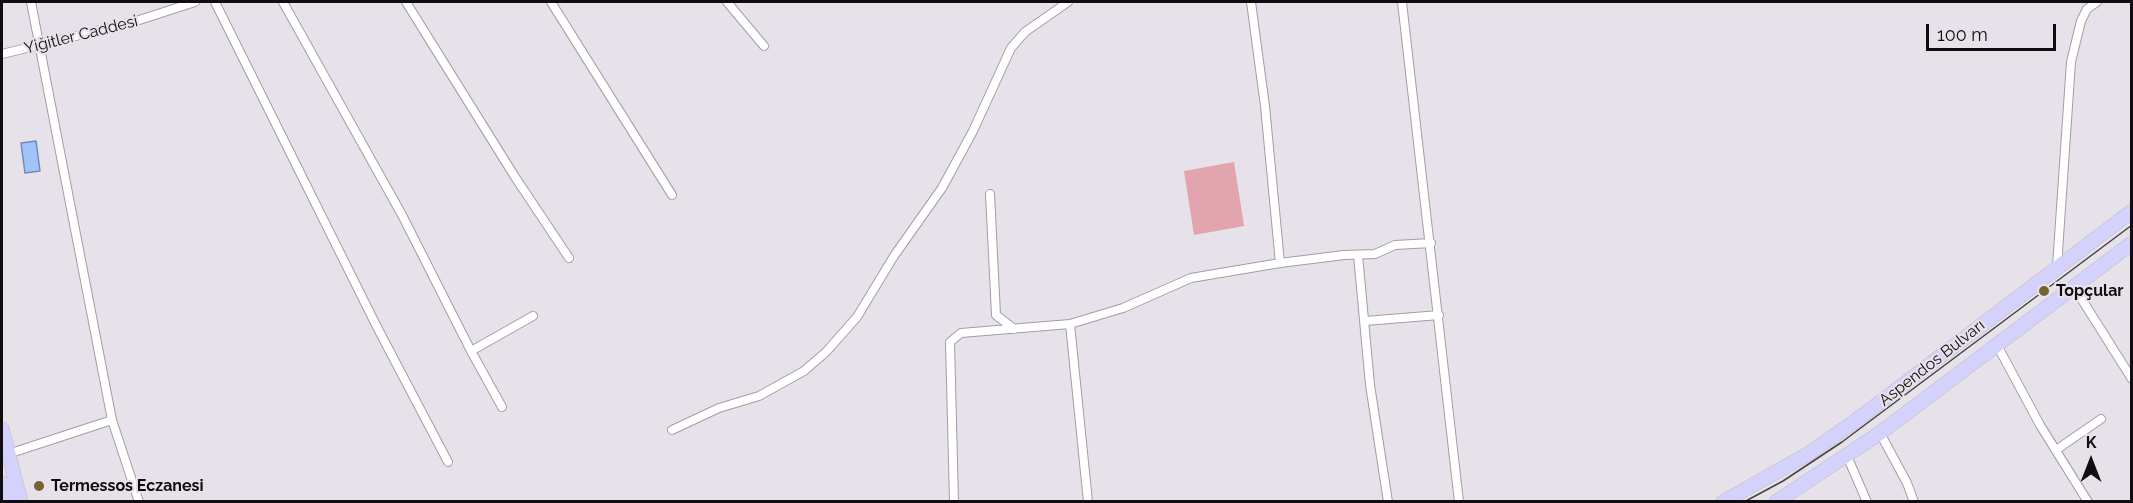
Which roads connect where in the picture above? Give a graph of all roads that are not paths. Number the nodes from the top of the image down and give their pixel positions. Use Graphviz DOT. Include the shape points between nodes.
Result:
graph roads {
  1 [pos="31,2"];
  2 [pos="195,2"];
  3 [pos="215,2"];
  4 [pos="283,2"];
  5 [pos="406,2"];
  6 [pos="551,2"];
  7 [pos="728,2"];
  8 [pos="1068,2"];
  9 [pos="1251,2"];
  10 [pos="1402,2"];
  11 [pos="2097,2"];
  12 [pos="40,46"];
  13 [pos="764,46"];
  14 [pos="2,54"];
  15 [pos="990,194"];
  16 [pos="672,195"];
  17 [pos="2132,211"];
  18 [pos="1431,243"];
  19 [pos="2132,243"];
  20 [pos="1358,255"];
  21 [pos="569,258"];
  22 [pos="1280,263"];
  23 [pos="2057,266"];
  24 [pos="2073,287"];
  25 [pos="1439,315"];
  26 [pos="533,316"];
  27 [pos="1365,321"];
  28 [pos="1070,324"];
  29 [pos="1014,329"];
  30 [pos="1997,345"];
  31 [pos="471,351"];
  32 [pos="2132,379"];
  33 [pos="502,407"];
  34 [pos="2101,419"];
  35 [pos="112,420"];
  36 [pos="2,429"];
  37 [pos="672,430"];
  38 [pos="1880,433"];
  39 [pos="2056,450"];
  40 [pos="8,454"];
  41 [pos="1847,456"];
  42 [pos="448,462"];
  43 [pos="2,483"];
  44 [pos="8,501"];
  45 [pos="21,501"];
  46 [pos="139,501"];
  47 [pos="954,501"];
  48 [pos="1088,501"];
  49 [pos="1388,501"];
  50 [pos="1459,501"];
  51 [pos="1723,501"];
  52 [pos="1776,501"];
  53 [pos="1867,501"];
  54 [pos="1914,501"];
  55 [pos="2088,501"];
  1 -- 12 [label="street"];
  2 -- 12 [label="street, Yiğitler Caddesi"];
  3 -- 42 [label="street"];
  4 -- 31 [label="street" via="402,215"];
  5 -- 21 [label="street"];
  6 -- 16 [label="street"];
  7 -- 13 [label="street"];
  8 -- 37 [label="street" via="1025,32 1011,48 973,131 936,197 905,239 858,317 826,352 804,371 759,396 719,408"];
  9 -- 22 [label="street" via="1266,106"];
  10 -- 18 [label="street"];
  11 -- 23 [label="street" via="2087,9 2081,21 2071,62"];
  12 -- 14 [label="street, Yiğitler Caddesi"];
  12 -- 35 [label="street"];
  15 -- 29 [label="street" via="996,315"];
  17 -- 23 [label="main road, Aspendos Bulvarı"];
  18 -- 20 [label="street" via="1395,245 1375,254"];
  18 -- 25 [label="street"];
  19 -- 24 [label="main road, Aspendos Bulvarı"];
  20 -- 22 [label="street"];
  20 -- 27 [label="street"];
  22 -- 28 [label="street" via="1191,278 1123,308"];
  23 -- 51 [label="main road, Aspendos Bulvarı" via="1854,422 1808,454"];
  24 -- 30 [label="main road, Aspendos Bulvarı"];
  24 -- 32 [label="street"];
  25 -- 27 [label="street"];
  25 -- 50 [label="street"];
  26 -- 31 [label="street"];
  27 -- 49 [label="street" via="1370,385"];
  28 -- 29 [label="street"];
  28 -- 48 [label="street"];
  29 -- 47 [label="street" via="961,333 951,342"];
  30 -- 38 [label="main road, Aspendos Bulvarı"];
  30 -- 39 [label="street"];
  31 -- 33 [label="street"];
  34 -- 39 [label="street"];
  35 -- 40 [label="street"];
  35 -- 46 [label="street"];
  36 -- 40 [label="main road"];
  38 -- 41 [label="main road, Aspendos Bulvarı"];
  38 -- 54 [label="street"];
  39 -- 55 [label="street"];
  40 -- 45 [label="main road"];
  41 -- 52 [label="main road, Aspendos Bulvarı"];
  41 -- 53 [label="street"];
  43 -- 44 [label="main road"];
}
